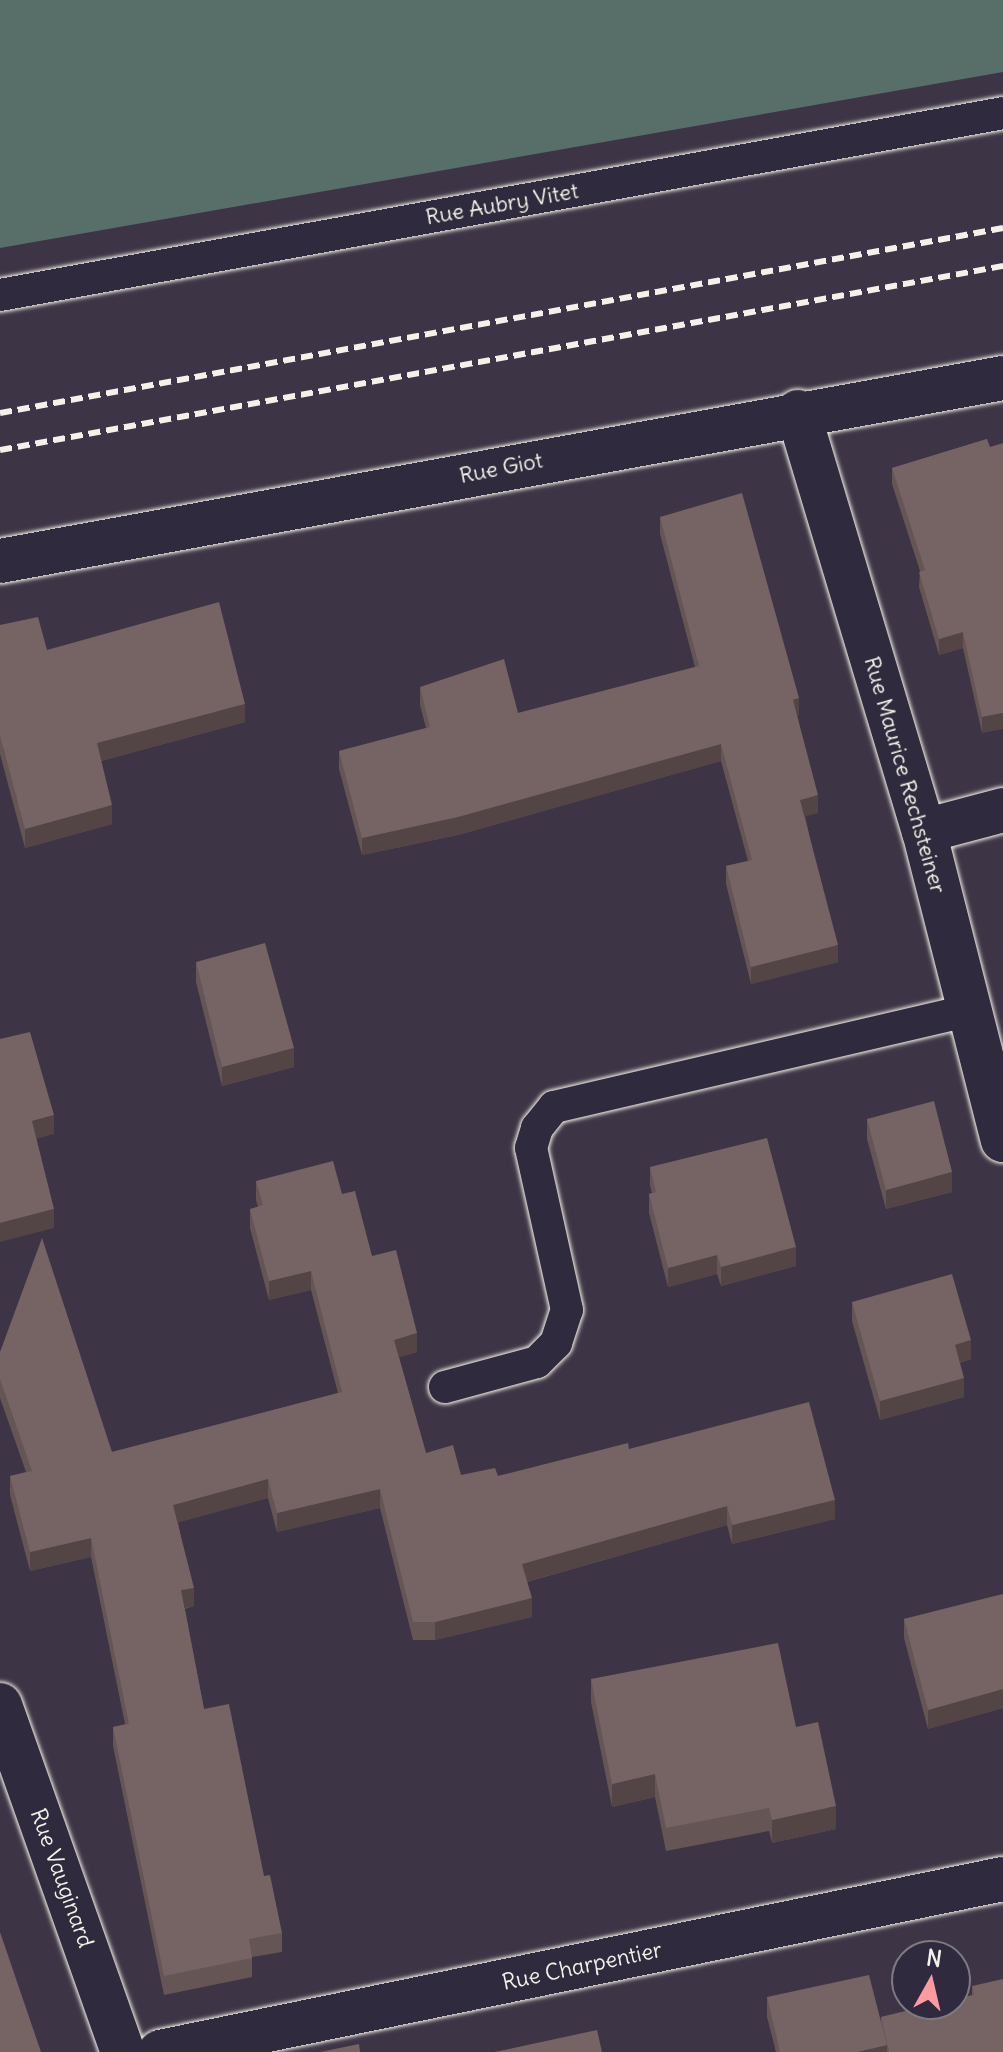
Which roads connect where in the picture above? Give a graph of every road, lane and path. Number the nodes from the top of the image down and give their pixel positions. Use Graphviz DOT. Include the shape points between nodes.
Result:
graph roads {
  1 [pos="1003,113"];
  2 [pos="0,295"];
  3 [pos="1003,378"];
  4 [pos="798,412"];
  5 [pos="0,561"];
  6 [pos="1003,810"];
  7 [pos="924,831"];
  8 [pos="970,1010"];
  9 [pos="1003,1140"];
  10 [pos="445,1387"];
  11 [pos="0,1705"];
  12 [pos="1003,1879"];
  13 [pos="123,2052"];
  14 [pos="160,2052"];
  1 -- 2 [label="lane, Rue Aubry Vitet"];
  3 -- 4 [label="street, Rue Giot"];
  4 -- 5 [label="street, Rue Giot"];
  4 -- 7 [label="street, Rue Maurice Rechsteiner"];
  6 -- 7 [label="street"];
  7 -- 8 [label="street, Rue Maurice Rechsteiner"];
  8 -- 9 [label="street, Rue Maurice Rechsteiner"];
  8 -- 10 [label="lane" via="554,1107 537,1128 531,1148 567,1310 556,1343 537,1362"];
  11 -- 13 [label="street, Rue Vauginard"];
  12 -- 14 [label="street, Rue Charpentier"];
}
